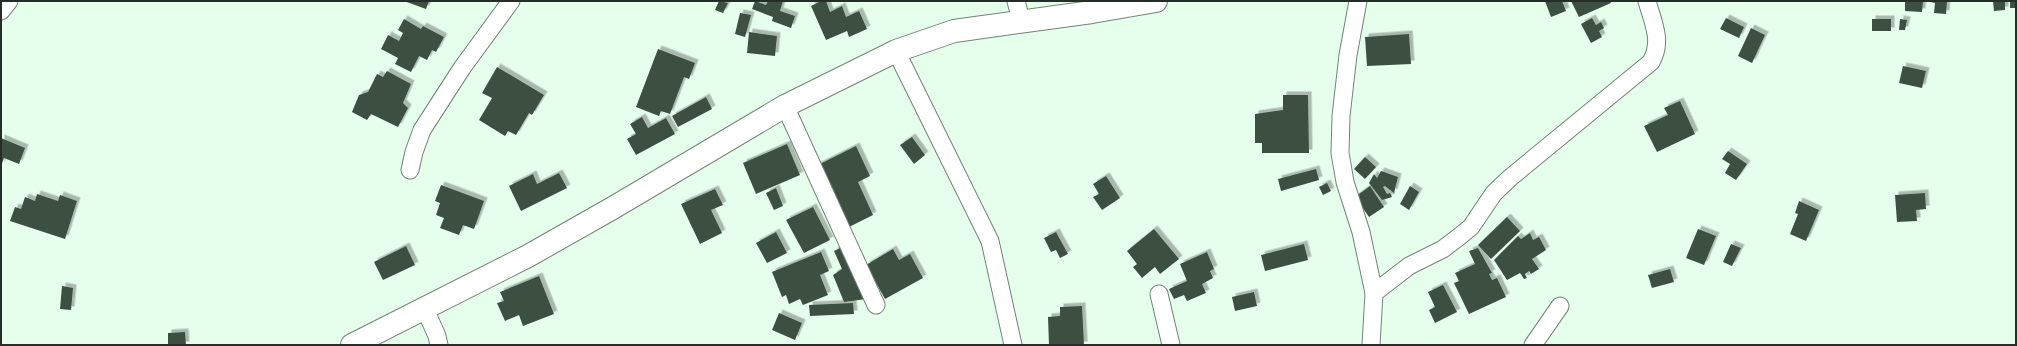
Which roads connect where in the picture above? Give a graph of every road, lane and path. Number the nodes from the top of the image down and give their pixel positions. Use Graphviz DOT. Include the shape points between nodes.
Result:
graph roads {
  1 [pos="9,1"];
  2 [pos="511,1"];
  3 [pos="1156,1"];
  4 [pos="1358,1"];
  5 [pos="1647,1"];
  6 [pos="1,11"];
  7 [pos="1019,11"];
  8 [pos="896,51"];
  9 [pos="785,106"];
  10 [pos="410,170"];
  11 [pos="1374,293"];
  12 [pos="1159,294"];
  13 [pos="876,305"];
  14 [pos="1560,306"];
  15 [pos="425,310"];
  16 [pos="352,345"];
  17 [pos="439,345"];
  18 [pos="1013,345"];
  19 [pos="1171,345"];
  20 [pos="1371,345"];
  21 [pos="1534,345"];
  1 -- 6 [label="street"];
  2 -- 10 [label="street" via="422,130"];
  3 -- 7 [label="street" via="1092,12"];
  4 -- 11 [label="street" via="1348,55 1341,116 1340,153"];
  5 -- 11 [label="street" via="1658,39 1657,51 1651,62 1511,177 1494,193 1471,227 1443,249 1409,266"];
  7 -- 8 [label="street" via="954,30"];
  8 -- 9 [label="street"];
  8 -- 18 [label="street" via="990,241"];
  9 -- 13 [label="street"];
  9 -- 15 [label="street" via="604,213"];
  11 -- 20 [label="street"];
  12 -- 19 [label="street"];
  14 -- 21 [label="street"];
  15 -- 16 [label="street"];
  15 -- 17 [label="street"];
}
